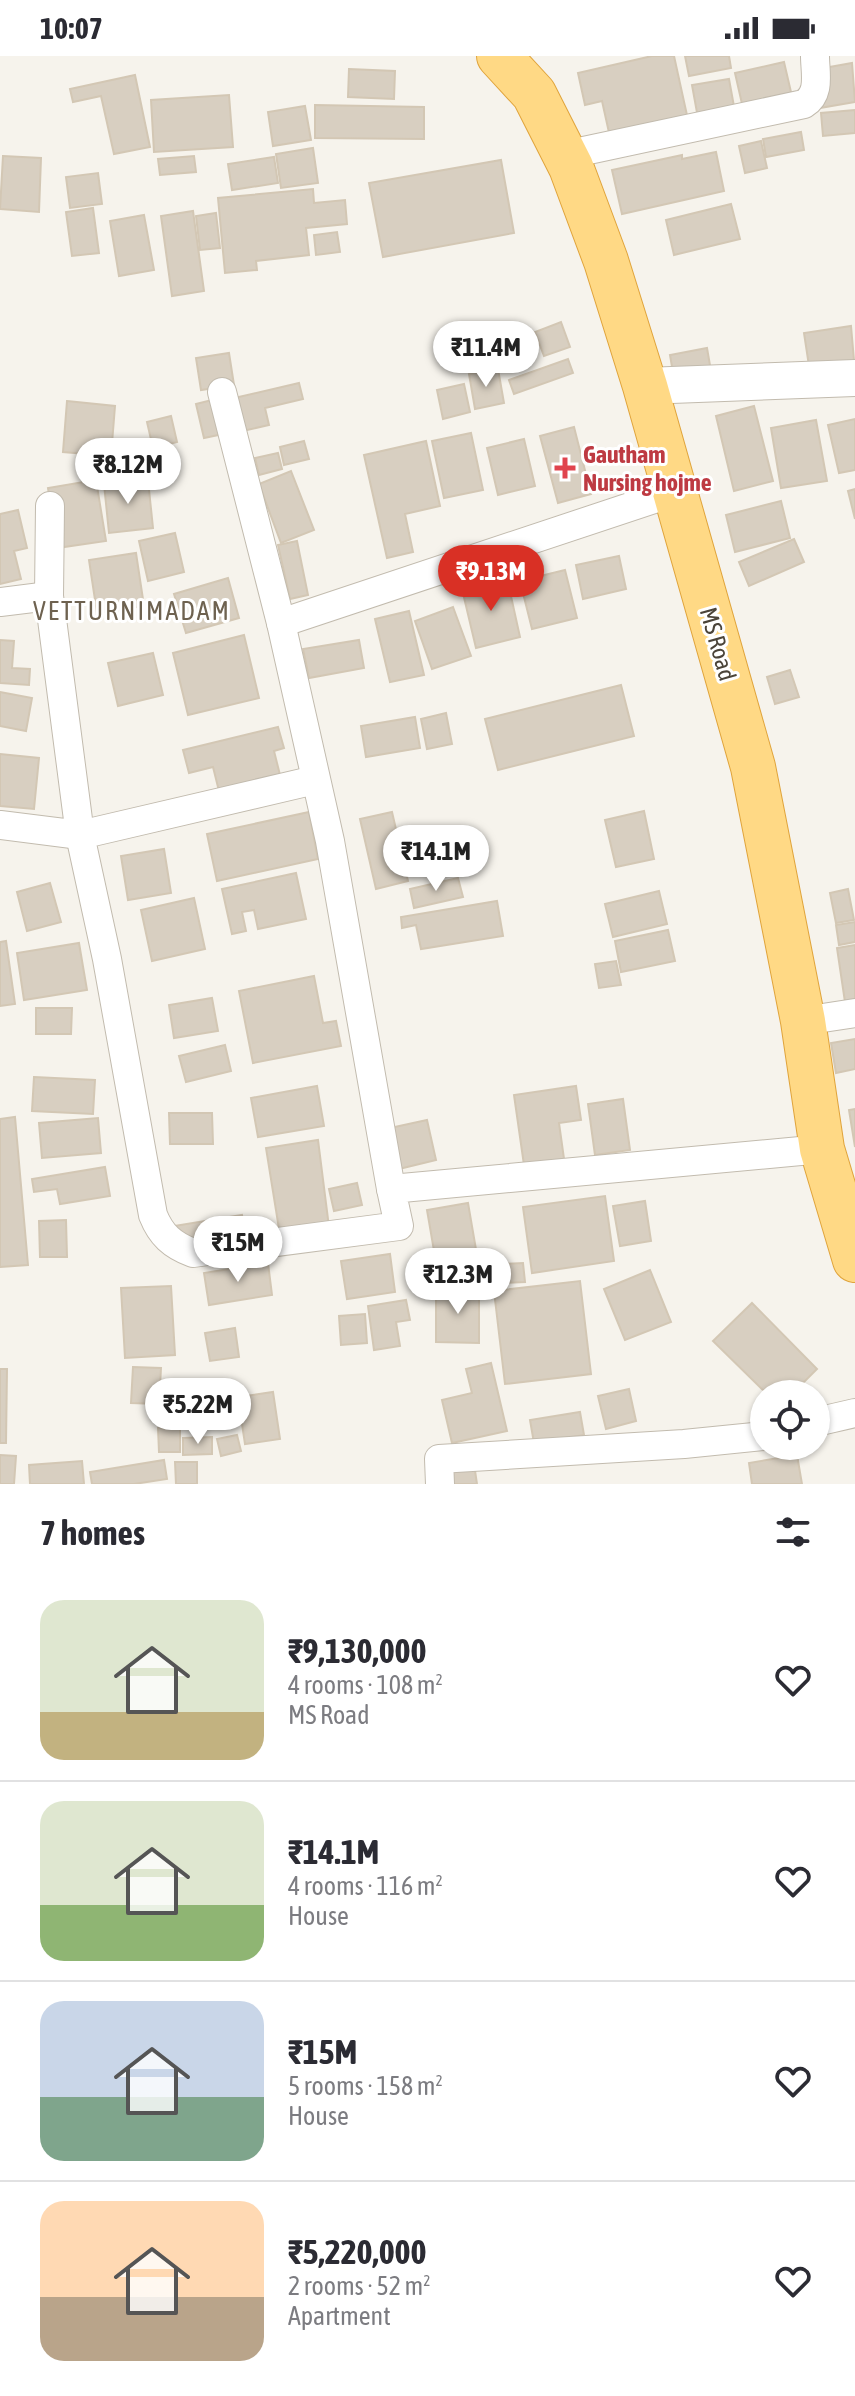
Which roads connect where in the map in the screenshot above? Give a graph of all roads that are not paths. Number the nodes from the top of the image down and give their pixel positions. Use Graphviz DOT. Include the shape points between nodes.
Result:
graph roads {
  1 [pos="499,56"];
  2 [pos="815,56"];
  3 [pos="565,155"];
  4 [pos="855,378"];
  5 [pos="645,386"];
  6 [pos="222,392"];
  7 [pos="675,492"];
  8 [pos="50,506"];
  9 [pos="49,596"];
  10 [pos="0,602"];
  11 [pos="281,623"];
  12 [pos="315,780"];
  13 [pos="0,825"];
  14 [pos="80,835"];
  15 [pos="855,1013"];
  16 [pos="803,1021"];
  17 [pos="822,1149"];
  18 [pos="391,1189"];
  19 [pos="855,1260"];
  20 [pos="855,1413"];
  21 [pos="830,1419"];
  22 [pos="750,1437"];
  23 [pos="440,1484"];
  1 -- 3 [label="highway, MS Road" via="534,94"];
  2 -- 3 [label="street" via="815,93 804,104"];
  3 -- 5 [label="highway, MS Road" via="606,261"];
  4 -- 5 [label="street"];
  5 -- 7 [label="highway, MS Road"];
  6 -- 11 [label="street"];
  7 -- 11 [label="street"];
  7 -- 16 [label="highway, MS Road" via="753,767"];
  8 -- 9 [label="street"];
  9 -- 10 [label="street"];
  9 -- 14 [label="street"];
  11 -- 12 [label="street"];
  12 -- 14 [label="street"];
  12 -- 18 [label="street"];
  13 -- 14 [label="street"];
  14 -- 18 [label="street" via="160,1232 193,1253 399,1226"];
  15 -- 16 [label="street"];
  16 -- 17 [label="highway, MS Road"];
  17 -- 18 [label="street"];
  17 -- 19 [label="highway, MS Road"];
  20 -- 21 [label="street"];
  22 -- 23 [label="street" via="439,1459"];
}
